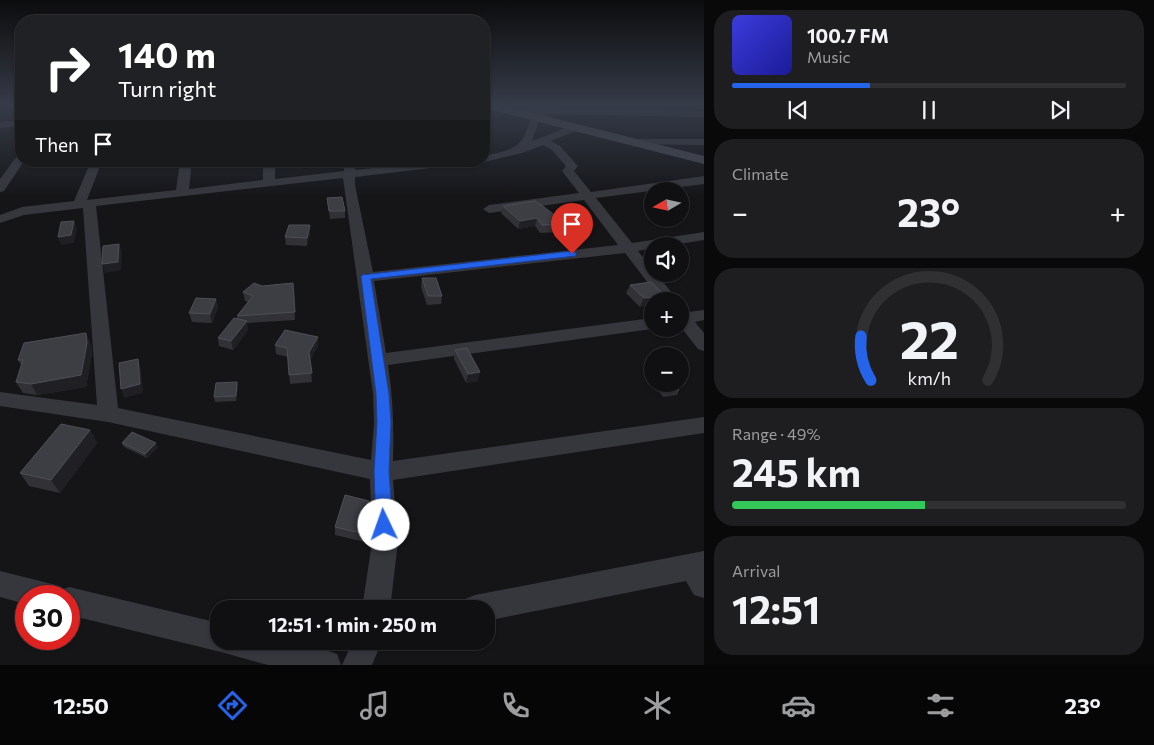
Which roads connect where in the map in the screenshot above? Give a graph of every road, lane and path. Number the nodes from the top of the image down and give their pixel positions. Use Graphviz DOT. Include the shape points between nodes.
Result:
graph roads {
  1 [pos="530,136"];
  2 [pos="556,136"];
  3 [pos="611,136"];
  4 [pos="544,141"];
  5 [pos="633,142"];
  6 [pos="704,142"];
  7 [pos="518,152"];
  8 [pos="490,158"];
  9 [pos="704,160"];
  10 [pos="15,167"];
  11 [pos="95,167"];
  12 [pos="185,167"];
  13 [pos="269,167"];
  14 [pos="366,167"];
  15 [pos="350,168"];
  16 [pos="704,180"];
  17 [pos="269,183"];
  18 [pos="0,188"];
  19 [pos="182,193"];
  20 [pos="586,196"];
  21 [pos="84,204"];
  22 [pos="490,209"];
  23 [pos="22,211"];
  24 [pos="0,213"];
  25 [pos="0,219"];
  26 [pos="704,236"];
  27 [pos="628,248"];
  28 [pos="366,277"];
  29 [pos="663,292"];
  30 [pos="704,315"];
  31 [pos="689,316"];
  32 [pos="644,324"];
  33 [pos="689,327"];
  34 [pos="704,345"];
  35 [pos="379,360"];
  36 [pos="0,399"];
  37 [pos="108,414"];
  38 [pos="704,425"];
  39 [pos="382,472"];
  40 [pos="700,572"];
  41 [pos="0,584"];
  42 [pos="15,588"];
  43 [pos="377,600"];
  44 [pos="80,604"];
  45 [pos="495,606"];
  46 [pos="210,636"];
  47 [pos="266,650"];
  48 [pos="364,650"];
  49 [pos="326,665"];
  50 [pos="357,665"];
  1 -- 7 [label="street"];
  2 -- 4 [label="street"];
  3 -- 5 [label="main road"];
  4 -- 7 [label="street"];
  4 -- 20 [label="street" via="556,148 572,166 568,171"];
  5 -- 6 [label="street"];
  5 -- 9 [label="main road"];
  7 -- 8 [label="street"];
  10 -- 18 [label="street"];
  11 -- 21 [label="street"];
  12 -- 19 [label="street"];
  13 -- 17 [label="street"];
  14 -- 15 [label="street"];
  15 -- 17 [label="street"];
  15 -- 28 [label="street" via="349,185"];
  16 -- 20 [label="street"];
  17 -- 19 [label="street"];
  19 -- 21 [label="street"];
  20 -- 22 [label="street"];
  20 -- 27 [label="street"];
  21 -- 23 [label="street"];
  21 -- 37 [label="street"];
  23 -- 24 [label="street"];
  23 -- 25 [label="street"];
  26 -- 27 [label="street"];
  27 -- 28 [label="street"];
  27 -- 29 [label="street"];
  28 -- 35 [label="street"];
  30 -- 31 [label="street"];
  32 -- 35 [label="street"];
  33 -- 34 [label="street"];
  35 -- 39 [label="street" via="384,422"];
  36 -- 37 [label="street"];
  37 -- 39 [label="street"];
  38 -- 39 [label="street"];
  39 -- 43 [label="street" via="386,542"];
  40 -- 45 [label="street"];
  41 -- 42 [label="street"];
  44 -- 46 [label="street"];
  47 -- 49 [label="street"];
  48 -- 50 [label="street"];
}
